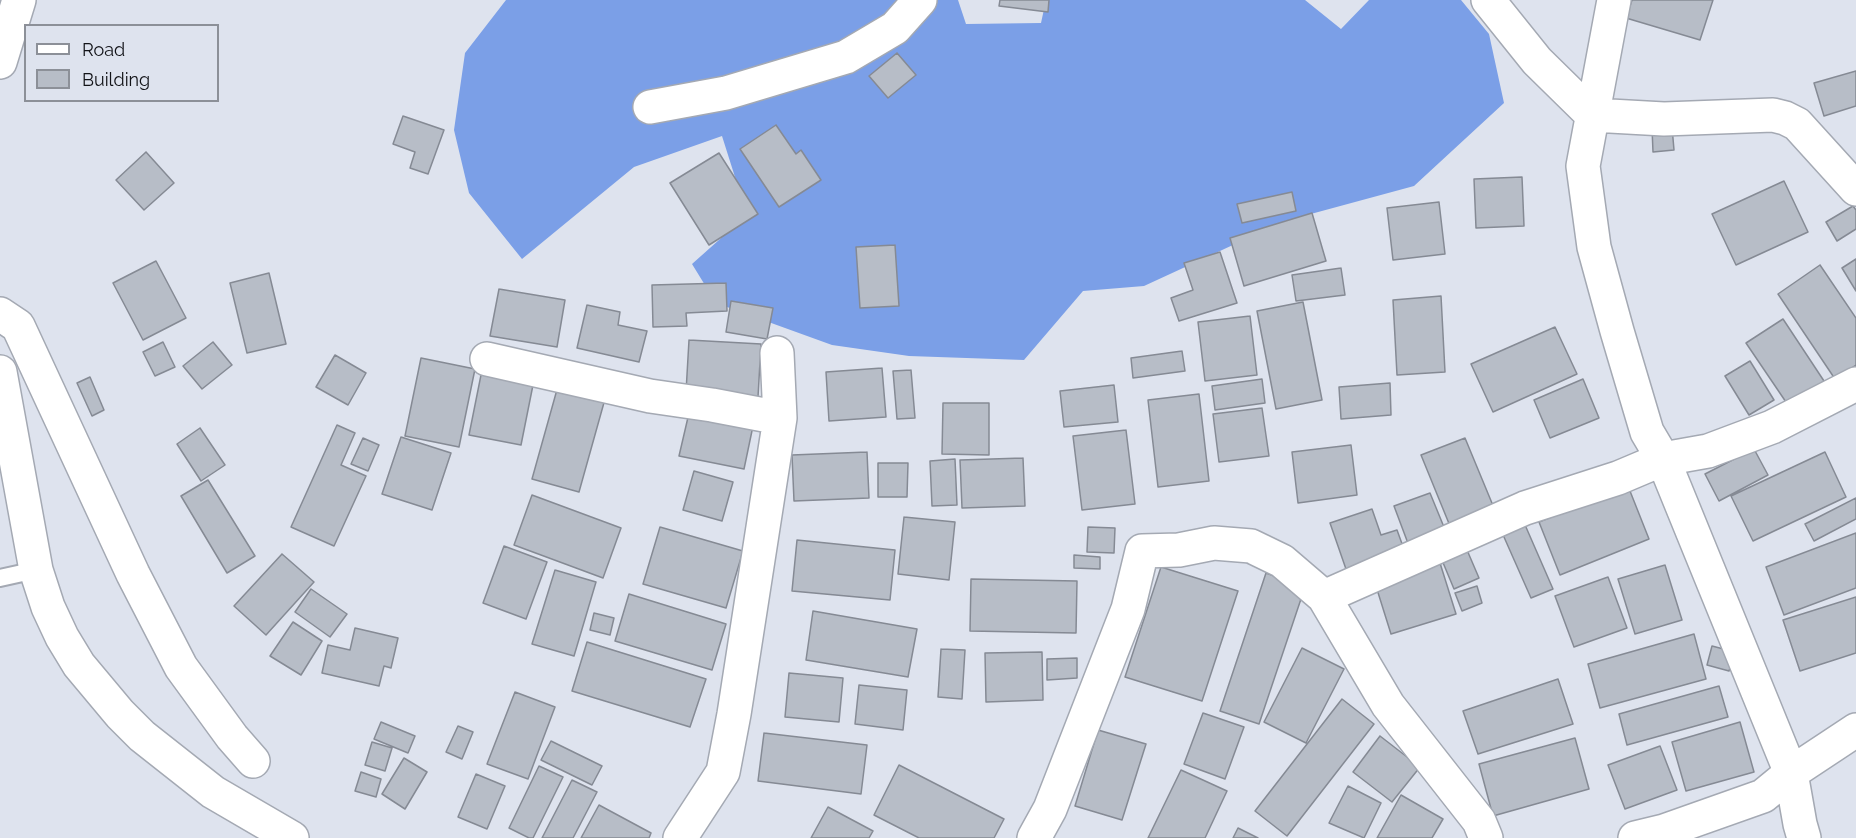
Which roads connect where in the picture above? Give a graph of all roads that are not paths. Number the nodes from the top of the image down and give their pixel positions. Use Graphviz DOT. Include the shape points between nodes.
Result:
graph roads {
  1 [pos="19,0"];
  2 [pos="920,0"];
  3 [pos="1488,0"];
  4 [pos="1614,0"];
  5 [pos="0,62"];
  6 [pos="650,107"];
  7 [pos="1592,115"];
  8 [pos="1856,189"];
  9 [pos="0,314"];
  10 [pos="777,352"];
  11 [pos="487,359"];
  12 [pos="0,372"];
  13 [pos="1856,384"];
  14 [pos="780,418"];
  15 [pos="1663,459"];
  16 [pos="8,467"];
  17 [pos="36,570"];
  18 [pos="0,578"];
  19 [pos="1324,597"];
  20 [pos="1856,730"];
  21 [pos="254,761"];
  22 [pos="1791,773"];
  23 [pos="1763,796"];
  24 [pos="1802,831"];
  25 [pos="292,838"];
  26 [pos="680,838"];
  27 [pos="1034,838"];
  28 [pos="1486,838"];
  29 [pos="1635,838"];
  1 -- 5 [label="street"];
  2 -- 6 [label="street" via="895,28 846,57 726,93"];
  3 -- 7 [label="street" via="1537,61"];
  4 -- 7 [label="street"];
  7 -- 8 [label="street" via="1665,119 1779,116 1797,124"];
  7 -- 15 [label="street" via="1583,166 1594,247 1647,432"];
  9 -- 21 [label="street" via="18,326 133,574 181,667"];
  10 -- 14 [label="street"];
  11 -- 14 [label="street" via="650,396"];
  12 -- 16 [label="street"];
  13 -- 15 [label="street" via="1772,427 1708,451"];
  14 -- 26 [label="street" via="723,772"];
  15 -- 19 [label="street" via="1525,508"];
  15 -- 22 [label="street"];
  16 -- 17 [label="street"];
  17 -- 18 [label="lane"];
  17 -- 25 [label="street" via="62,637 79,665 120,714 213,792"];
  19 -- 27 [label="street" via="1282,561 1251,546 1214,543 1179,550 1142,551 1128,609 1050,809"];
  19 -- 28 [label="street" via="1388,705 1479,821"];
  20 -- 22 [label="street"];
  22 -- 23 [label="street"];
  22 -- 24 [label="street"];
  23 -- 24 [label="street" via="1776,814"];
  23 -- 29 [label="street"];
}
